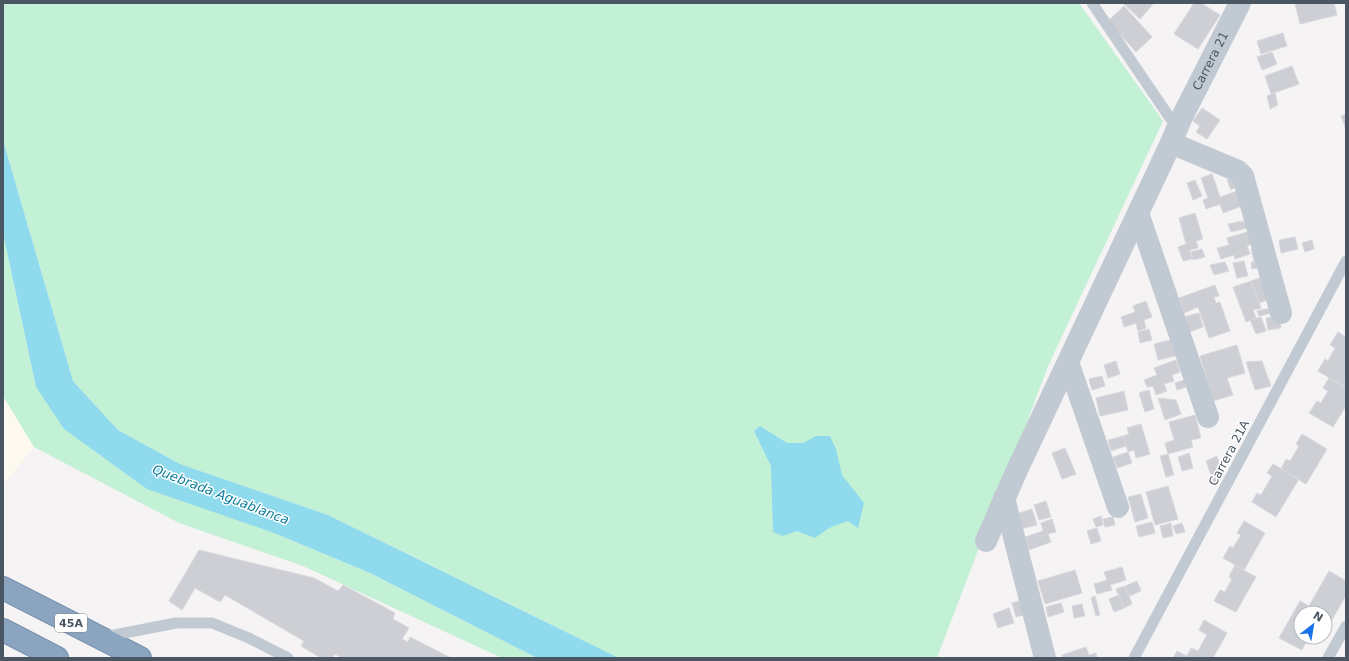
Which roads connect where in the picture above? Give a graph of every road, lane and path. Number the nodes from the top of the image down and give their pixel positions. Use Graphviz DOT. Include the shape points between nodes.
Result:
graph roads {
  1 [pos="1092,3"];
  2 [pos="1240,3"];
  3 [pos="1181,119"];
  4 [pos="1172,143"];
  5 [pos="1138,213"];
  6 [pos="1346,261"];
  7 [pos="1281,313"];
  8 [pos="1068,362"];
  9 [pos="1208,417"];
  10 [pos="1004,498"];
  11 [pos="1118,507"];
  12 [pos="986,541"];
  13 [pos="3,588"];
  14 [pos="1346,626"];
  15 [pos="3,630"];
  16 [pos="100,638"];
  17 [pos="57,658"];
  18 [pos="140,658"];
  19 [pos="288,658"];
  20 [pos="1045,658"];
  21 [pos="1134,658"];
  22 [pos="1328,658"];
  1 -- 3 [label="lane" via="1170,118"];
  2 -- 3 [label="street, Carrera 21"];
  3 -- 4 [label="street, Carrera 21"];
  4 -- 5 [label="street, Carrera 21"];
  4 -- 7 [label="street" via="1238,171 1243,176"];
  5 -- 8 [label="street, Carrera 21"];
  5 -- 9 [label="street"];
  6 -- 21 [label="lane, Carrera 21A"];
  8 -- 10 [label="street, Carrera 21"];
  8 -- 11 [label="street"];
  10 -- 12 [label="street, Carrera 21"];
  10 -- 20 [label="street"];
  13 -- 16 [label="highway, 45A"];
  14 -- 22 [label="lane"];
  15 -- 17 [label="highway"];
  16 -- 18 [label="highway, 45A"];
  16 -- 19 [label="lane" via="176,624 212,623"];
}
